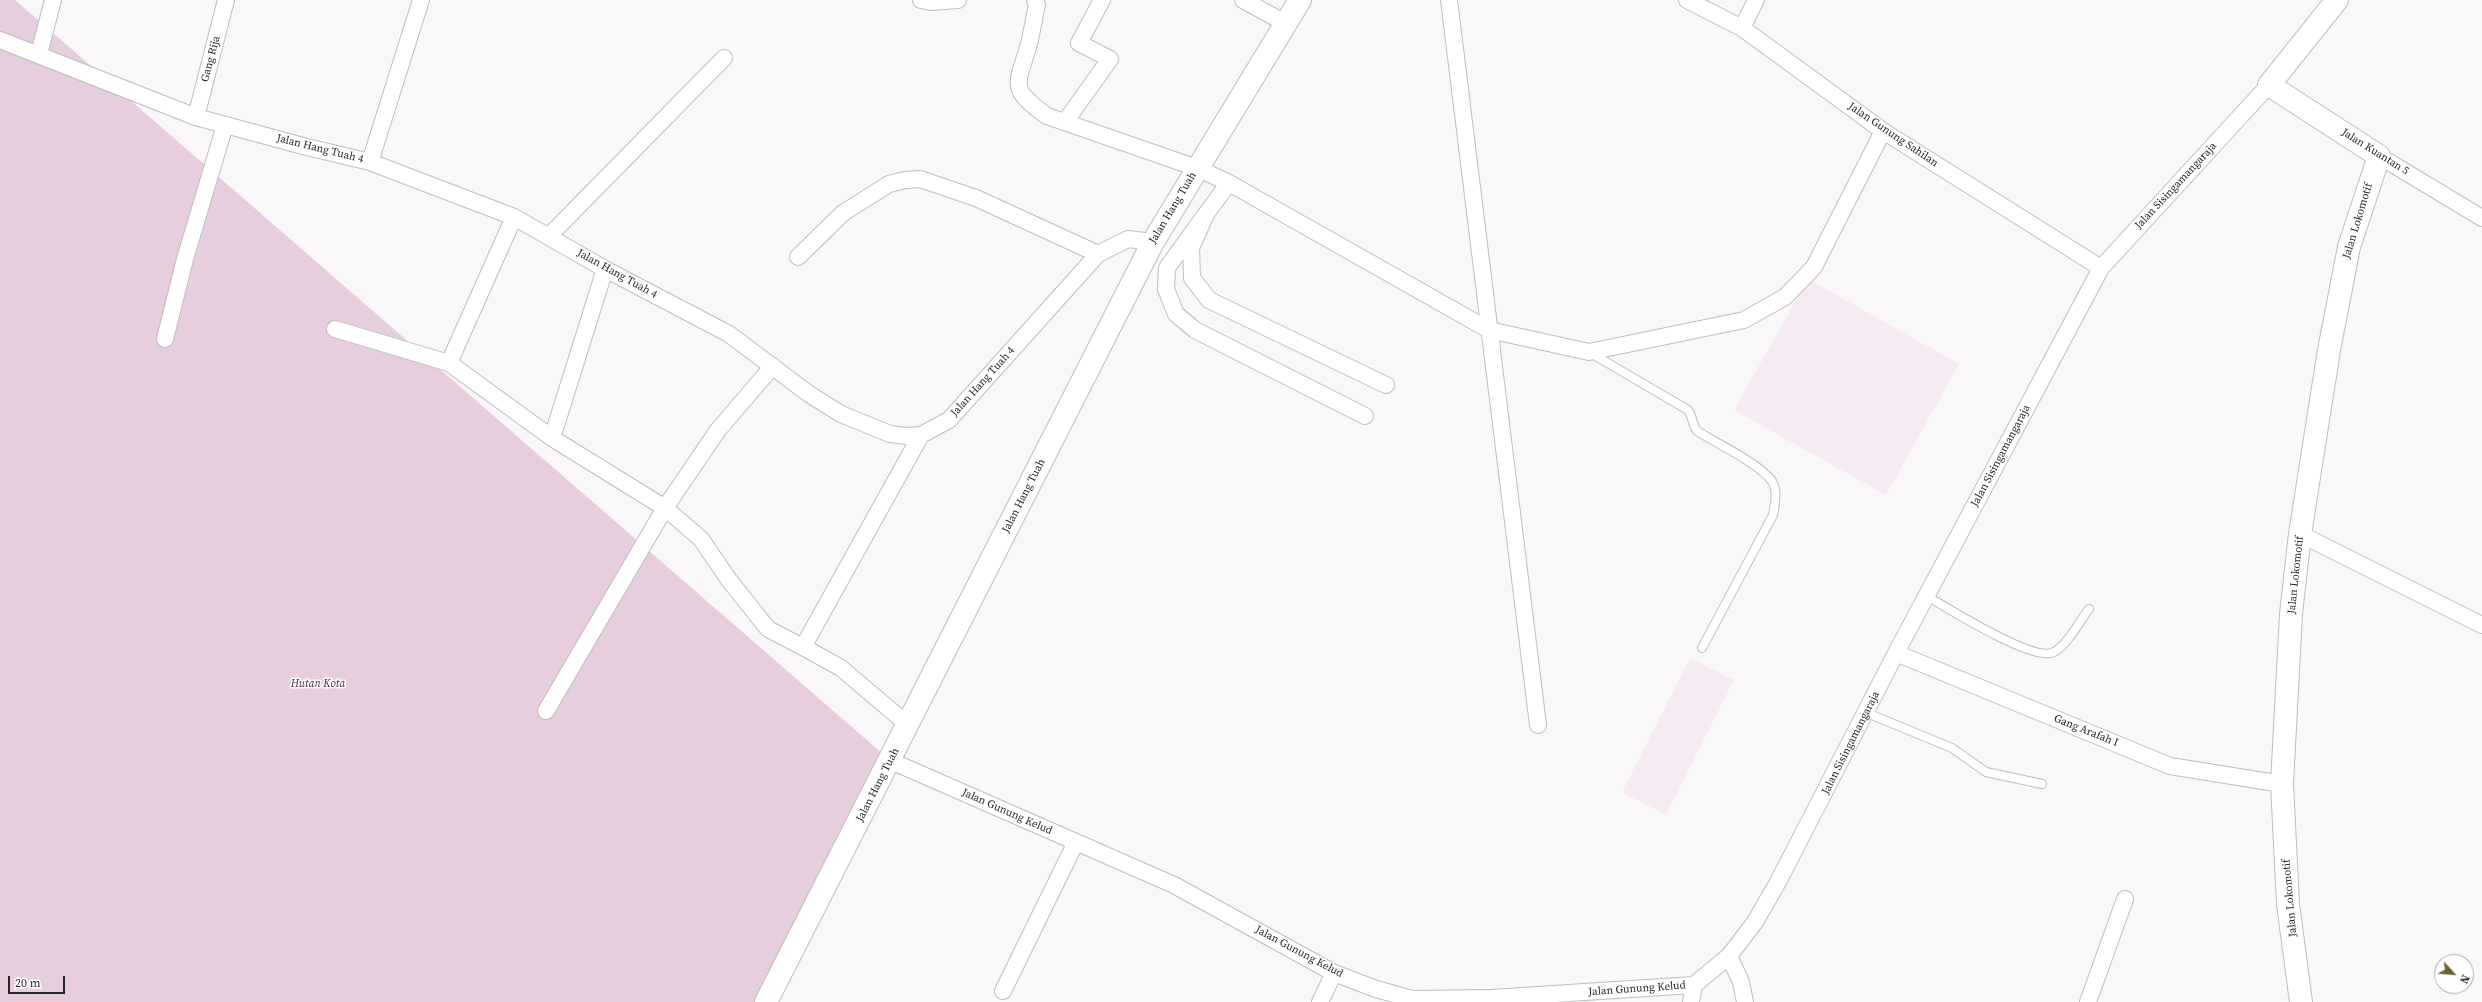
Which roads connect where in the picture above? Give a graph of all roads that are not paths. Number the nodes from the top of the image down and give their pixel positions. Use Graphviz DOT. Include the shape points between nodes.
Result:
graph roads {
  1 [pos="53,0"];
  2 [pos="226,0"];
  3 [pos="422,0"];
  4 [pos="921,0"];
  5 [pos="958,0"];
  6 [pos="1035,0"];
  7 [pos="1102,0"];
  8 [pos="1243,0"];
  9 [pos="1300,0"];
  10 [pos="1449,0"];
  11 [pos="1687,0"];
  12 [pos="1756,0"];
  13 [pos="2337,0"];
  14 [pos="1287,24"];
  15 [pos="1742,28"];
  16 [pos="0,40"];
  17 [pos="39,54"];
  18 [pos="724,58"];
  19 [pos="2269,85"];
  20 [pos="196,117"];
  21 [pos="1065,122"];
  22 [pos="225,125"];
  23 [pos="1883,131"];
  24 [pos="2379,156"];
  25 [pos="370,162"];
  26 [pos="1197,168"];
  27 [pos="1229,183"];
  28 [pos="1206,214"];
  29 [pos="514,217"];
  30 [pos="2482,218"];
  31 [pos="548,236"];
  32 [pos="1153,242"];
  33 [pos="1098,254"];
  34 [pos="798,257"];
  35 [pos="2101,268"];
  36 [pos="605,269"];
  37 [pos="335,329"];
  38 [pos="1489,330"];
  39 [pos="165,339"];
  40 [pos="1589,352"];
  41 [pos="449,363"];
  42 [pos="773,366"];
  43 [pos="1386,384"];
  44 [pos="1365,416"];
  45 [pos="922,435"];
  46 [pos="552,438"];
  47 [pos="665,508"];
  48 [pos="2300,534"];
  49 [pos="1927,596"];
  50 [pos="2089,609"];
  51 [pos="2482,625"];
  52 [pos="803,647"];
  53 [pos="1702,648"];
  54 [pos="1896,653"];
  55 [pos="546,711"];
  56 [pos="1867,713"];
  57 [pos="908,725"];
  58 [pos="1538,725"];
  59 [pos="891,761"];
  60 [pos="2042,784"];
  61 [pos="2282,784"];
  62 [pos="1076,842"];
  63 [pos="2125,899"];
  64 [pos="1729,956"];
  65 [pos="1334,973"];
  66 [pos="1694,985"];
  67 [pos="1003,991"];
  68 [pos="1491,1000"];
  69 [pos="766,1002"];
  70 [pos="1320,1002"];
  71 [pos="1691,1002"];
  72 [pos="1745,1002"];
  73 [pos="2088,1002"];
  74 [pos="2301,1002"];
  1 -- 17 [label="street"];
  2 -- 20 [label="street, Gang Rija"];
  3 -- 25 [label="street"];
  4 -- 5 [label="street"];
  6 -- 21 [label="street" via="1037,5 1029,44 1017,78 1020,90 1027,101 1047,116"];
  7 -- 21 [label="street" via="1079,43 1110,59"];
  8 -- 14 [label="street"];
  9 -- 14 [label="main road, Jalan Hang Tuah"];
  10 -- 38 [label="street"];
  11 -- 15 [label="street, Jalan Gunung Sahilan"];
  12 -- 15 [label="street"];
  13 -- 19 [label="main road, Jalan Sisingamangaraja"];
  14 -- 26 [label="main road, Jalan Hang Tuah"];
  15 -- 23 [label="street, Jalan Gunung Sahilan"];
  16 -- 17 [label="street, Jalan Hang Tuah 4"];
  17 -- 20 [label="street, Jalan Hang Tuah 4"];
  18 -- 31 [label="street"];
  19 -- 24 [label="main road, Jalan Kuantan 5"];
  19 -- 35 [label="street, Jalan Sisingamangaraja"];
  20 -- 22 [label="street, Jalan Hang Tuah 4"];
  21 -- 26 [label="street"];
  22 -- 25 [label="street, Jalan Hang Tuah 4"];
  22 -- 39 [label="street" via="185,259"];
  23 -- 35 [label="street, Jalan Gunung Sahilan"];
  23 -- 40 [label="street" via="1814,267 1785,297 1744,320"];
  24 -- 30 [label="street, Jalan Kuantan 5"];
  24 -- 48 [label="main road, Jalan Lokomotif" via="2349,247 2329,350"];
  25 -- 29 [label="street, Jalan Hang Tuah 4"];
  26 -- 27 [label="street"];
  26 -- 32 [label="main road, Jalan Hang Tuah"];
  27 -- 28 [label="street"];
  27 -- 38 [label="street"];
  28 -- 43 [label="street" via="1191,248 1192,278 1209,300"];
  28 -- 44 [label="street" via="1167,268 1166,289 1176,314 1195,330"];
  29 -- 31 [label="street, Jalan Hang Tuah 4"];
  29 -- 41 [label="street"];
  31 -- 36 [label="street, Jalan Hang Tuah 4"];
  32 -- 33 [label="street, Jalan Hang Tuah 4" via="1128,239"];
  32 -- 57 [label="main road, Jalan Hang Tuah"];
  33 -- 34 [label="street" via="976,198 920,179 889,184 843,213"];
  33 -- 45 [label="street, Jalan Hang Tuah 4" via="949,420"];
  35 -- 49 [label="street, Jalan Sisingamangaraja"];
  36 -- 42 [label="street, Jalan Hang Tuah 4" via="729,334"];
  36 -- 46 [label="street"];
  37 -- 41 [label="street"];
  38 -- 40 [label="street"];
  38 -- 58 [label="street"];
  40 -- 53 [label="lane" via="1688,410 1693,417 1693,427 1696,431 1759,469 1772,482 1776,498 1773,515"];
  41 -- 46 [label="street"];
  42 -- 45 [label="street, Jalan Hang Tuah 4" via="809,394 841,414 890,434"];
  42 -- 47 [label="street" via="718,430"];
  45 -- 52 [label="street"];
  46 -- 47 [label="street"];
  47 -- 52 [label="street" via="701,539 729,580 768,629"];
  47 -- 55 [label="street"];
  48 -- 51 [label="street"];
  48 -- 61 [label="main road, Jalan Lokomotif" via="2291,614"];
  49 -- 50 [label="lane" via="1981,628 2035,652 2052,653 2059,648"];
  49 -- 54 [label="street, Jalan Sisingamangaraja"];
  52 -- 57 [label="street" via="841,668"];
  54 -- 56 [label="street, Jalan Sisingamangaraja"];
  54 -- 61 [label="street, Gang Arafah I" via="2170,766"];
  56 -- 60 [label="lane" via="1952,748 1986,772"];
  56 -- 64 [label="street, Jalan Sisingamangaraja" via="1778,882 1755,922"];
  57 -- 59 [label="main road, Jalan Hang Tuah"];
  59 -- 62 [label="street, Jalan Gunung Kelud"];
  59 -- 69 [label="main road, Jalan Hang Tuah"];
  61 -- 74 [label="main road, Jalan Lokomotif" via="2288,904"];
  62 -- 65 [label="street, Jalan Gunung Kelud" via="1174,885"];
  62 -- 67 [label="street"];
  63 -- 73 [label="street"];
  64 -- 66 [label="street, Jalan Gunung Kelud"];
  64 -- 72 [label="street" via="1741,982"];
  65 -- 68 [label="street, Jalan Gunung Kelud" via="1412,999"];
  65 -- 70 [label="street"];
  66 -- 68 [label="street, Jalan Gunung Kelud"];
  66 -- 71 [label="street"];
}
